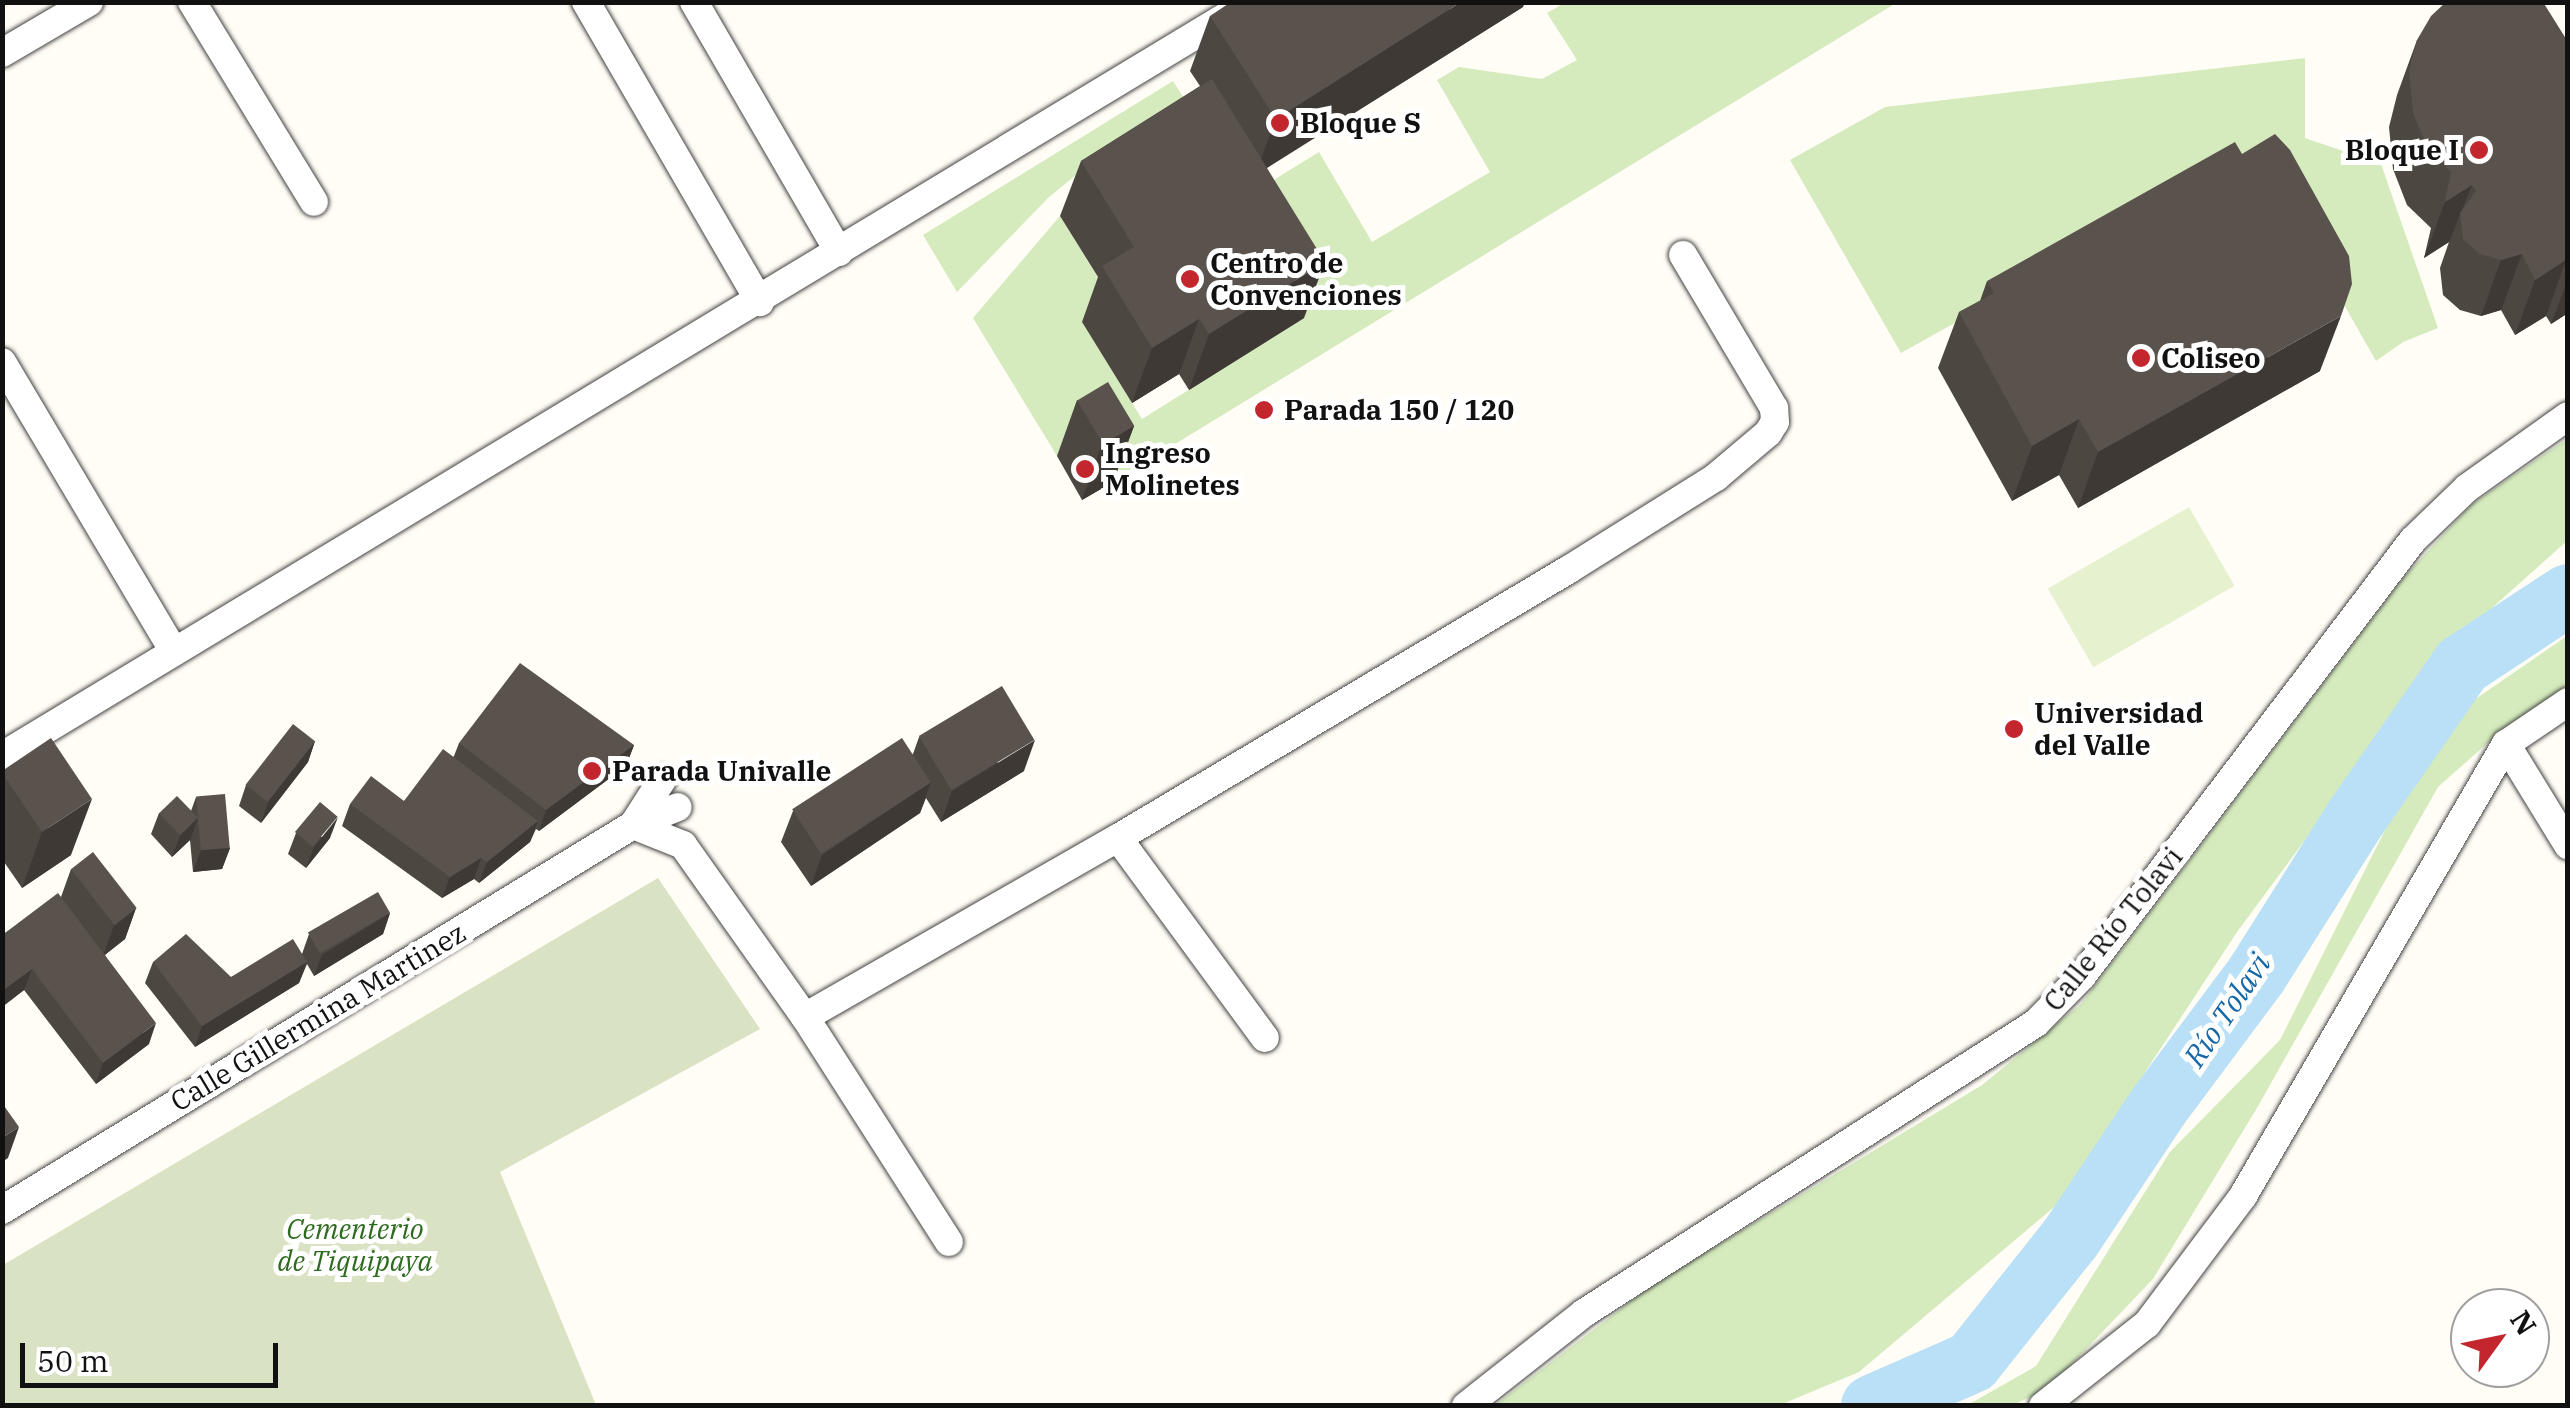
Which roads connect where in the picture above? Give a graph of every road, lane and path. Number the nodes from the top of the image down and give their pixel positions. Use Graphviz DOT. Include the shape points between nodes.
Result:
graph roads {
  1 [pos="89,2"];
  2 [pos="192,2"];
  3 [pos="586,2"];
  4 [pos="694,2"];
  5 [pos="1246,4"];
  6 [pos="2,53"];
  7 [pos="314,202"];
  8 [pos="839,252"];
  9 [pos="1683,255"];
  10 [pos="760,302"];
  11 [pos="2,362"];
  12 [pos="2568,416"];
  13 [pos="174,652"];
  14 [pos="2568,702"];
  15 [pos="2506,744"];
  16 [pos="2,756"];
  17 [pos="662,780"];
  18 [pos="678,808"];
  19 [pos="633,824"];
  20 [pos="1118,838"];
  21 [pos="2568,844"];
  22 [pos="804,1017"];
  23 [pos="1265,1038"];
  24 [pos="2,1210"];
  25 [pos="949,1242"];
  26 [pos="1466,1406"];
  27 [pos="2043,1406"];
  1 -- 6 [label="street"];
  2 -- 7 [label="street"];
  3 -- 10 [label="street"];
  4 -- 8 [label="street"];
  5 -- 8 [label="street"];
  8 -- 10 [label="street"];
  9 -- 20 [label="street" via="1774,408 1776,422 1768,434 1700,488"];
  10 -- 13 [label="street"];
  11 -- 13 [label="street"];
  12 -- 26 [label="street, Calle Río Tolavi" via="2468,488 2412,540 2082,976 2036,1023 1584,1313"];
  13 -- 16 [label="street"];
  14 -- 15 [label="street"];
  15 -- 21 [label="street"];
  15 -- 27 [label="street" via="2242,1196 2147,1324"];
  17 -- 19 [label="street, Calle Gillermina Martinez"];
  18 -- 19 [label="street, Calle Gillermina Martinez"];
  19 -- 22 [label="street" via="683,844"];
  19 -- 24 [label="street, Calle Gillermina Martinez"];
  20 -- 22 [label="street"];
  20 -- 23 [label="street"];
  22 -- 25 [label="street"];
}
